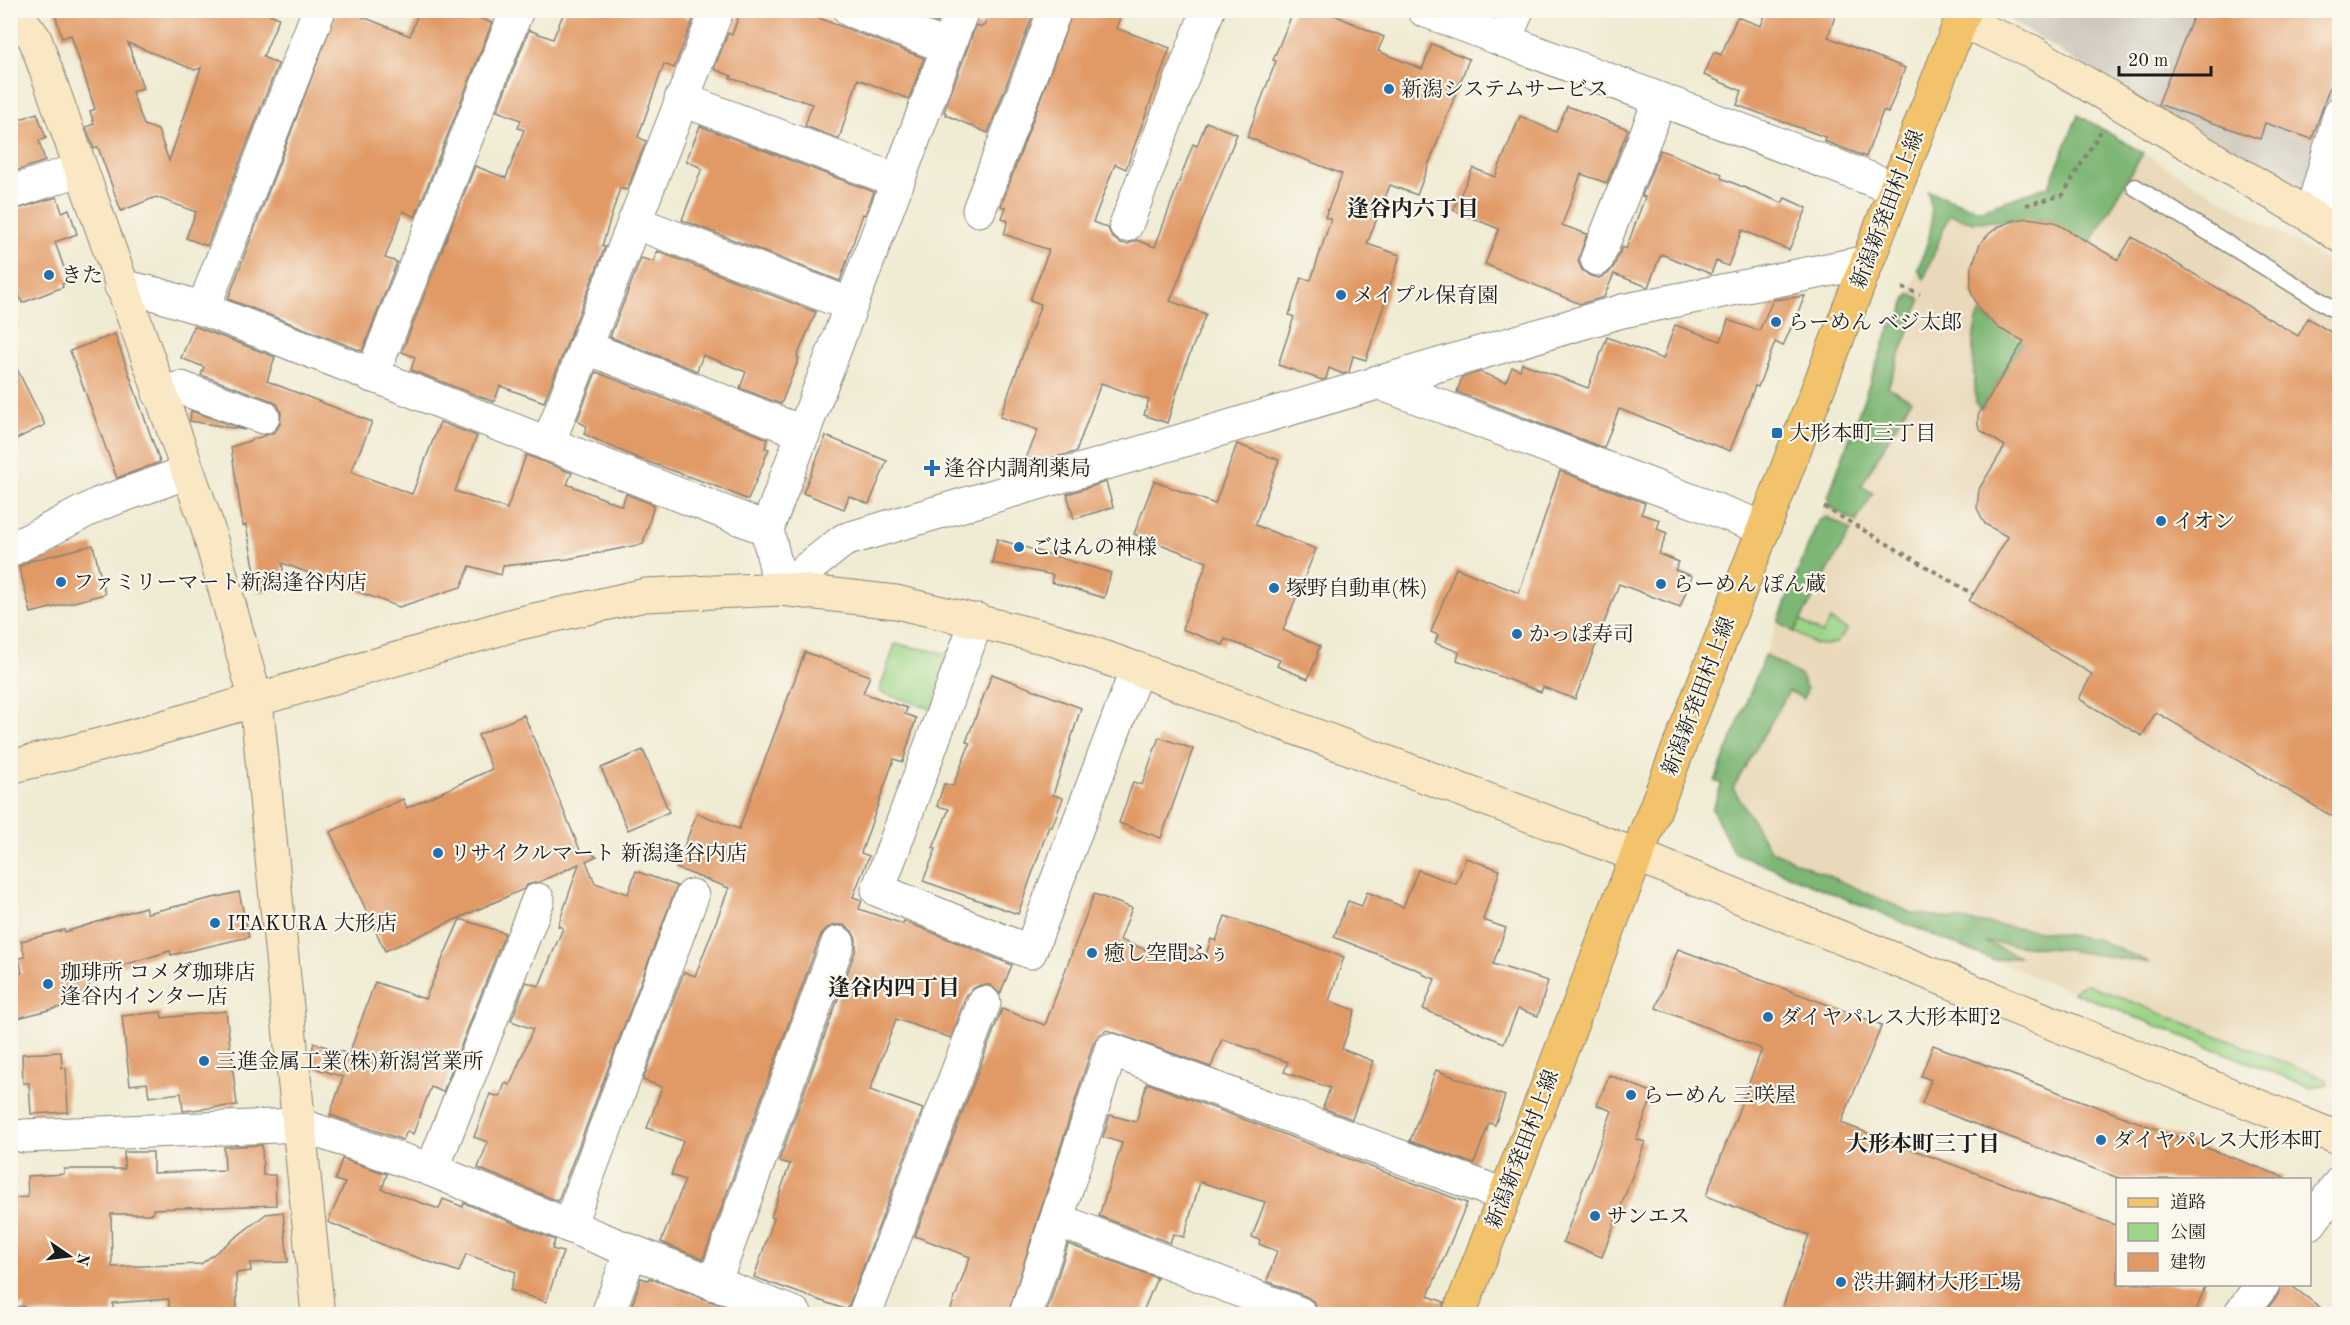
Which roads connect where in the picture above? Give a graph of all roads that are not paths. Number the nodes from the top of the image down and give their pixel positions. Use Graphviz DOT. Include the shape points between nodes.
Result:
graph roads {
  1 [pos="319,10"];
  2 [pos="517,10"];
  3 [pos="717,10"];
  4 [pos="850,10"];
  5 [pos="962,10"];
  6 [pos="1055,10"];
  7 [pos="1208,10"];
  8 [pos="1424,10"];
  9 [pos="1517,10"];
  10 [pos="18,12"];
  11 [pos="1963,16"];
  12 [pos="1505,41"];
  13 [pos="948,47"];
  14 [pos="681,99"];
  15 [pos="1660,100"];
  16 [pos="2340,113"];
  17 [pos="81,169"];
  18 [pos="898,181"];
  19 [pos="2135,187"];
  20 [pos="1894,188"];
  21 [pos="10,193"];
  22 [pos="979,210"];
  23 [pos="2311,216"];
  24 [pos="634,222"];
  25 [pos="1126,225"];
  26 [pos="2340,236"];
  27 [pos="1597,259"];
  28 [pos="1867,262"];
  29 [pos="121,286"];
  30 [pos="851,305"];
  31 [pos="203,309"];
  32 [pos="2340,313"];
  33 [pos="585,347"];
  34 [pos="372,376"];
  35 [pos="1377,382"];
  36 [pos="159,393"];
  37 [pos="263,417"];
  38 [pos="804,433"];
  39 [pos="548,444"];
  40 [pos="188,472"];
  41 [pos="1764,528"];
  42 [pos="767,529"];
  43 [pos="10,550"];
  44 [pos="780,590"];
  45 [pos="977,620"];
  46 [pos="1137,669"];
  47 [pos="256,700"];
  48 [pos="10,767"];
  49 [pos="1636,855"];
  50 [pos="692,896"];
  51 [pos="538,900"];
  52 [pos="838,943"];
  53 [pos="984,1003"];
  54 [pos="300,1125"];
  55 [pos="24,1136"];
  56 [pos="2340,1139"];
  57 [pos="432,1170"];
  58 [pos="2340,1183"];
  59 [pos="1504,1195"];
  60 [pos="1058,1220"];
  61 [pos="2311,1222"];
  62 [pos="569,1226"];
  63 [pos="631,1251"];
  64 [pos="714,1284"];
  65 [pos="2261,1286"];
  66 [pos="318,1314"];
  67 [pos="608,1314"];
  68 [pos="795,1314"];
  69 [pos="865,1314"];
  70 [pos="1026,1314"];
  71 [pos="1300,1314"];
  72 [pos="1459,1314"];
  73 [pos="2240,1314"];
  1 -- 31 [label="street"];
  2 -- 34 [label="street"];
  3 -- 14 [label="street"];
  4 -- 13 [label="street"];
  5 -- 13 [label="street"];
  6 -- 22 [label="street"];
  7 -- 25 [label="street"];
  8 -- 12 [label="street"];
  9 -- 12 [label="street"];
  10 -- 17 [label="street" via="35,39"];
  11 -- 20 [label="main road, 新潟新発田村上線"];
  11 -- 23 [label="street" via="2031,51"];
  12 -- 15 [label="street"];
  13 -- 18 [label="street"];
  14 -- 18 [label="street"];
  14 -- 24 [label="street"];
  15 -- 20 [label="street"];
  15 -- 27 [label="street"];
  16 -- 23 [label="street"];
  17 -- 21 [label="street"];
  17 -- 29 [label="street"];
  18 -- 30 [label="street"];
  19 -- 32 [label="lane"];
  20 -- 28 [label="main road, 新潟新発田村上線"];
  23 -- 26 [label="street"];
  24 -- 30 [label="street"];
  24 -- 33 [label="street"];
  28 -- 35 [label="street" via="1622,311"];
  28 -- 41 [label="main road, 新潟新発田村上線"];
  29 -- 31 [label="street"];
  29 -- 36 [label="street"];
  30 -- 38 [label="street"];
  31 -- 34 [label="street"];
  33 -- 38 [label="street"];
  33 -- 39 [label="street"];
  34 -- 39 [label="street"];
  35 -- 41 [label="street"];
  35 -- 44 [label="street" via="844,540"];
  36 -- 37 [label="street" via="181,388"];
  36 -- 40 [label="street"];
  38 -- 42 [label="street"];
  39 -- 42 [label="street"];
  40 -- 43 [label="street" via="99,504"];
  40 -- 47 [label="street"];
  41 -- 49 [label="main road, 新潟新発田村上線"];
  42 -- 44 [label="street"];
  44 -- 45 [label="street" via="896,602"];
  44 -- 47 [label="street" via="645,595 516,624"];
  45 -- 46 [label="street" via="1055,640"];
  45 -- 46 [label="street" via="878,890 1030,952"];
  46 -- 49 [label="street"];
  47 -- 48 [label="street"];
  47 -- 54 [label="street"];
  49 -- 56 [label="street"];
  49 -- 59 [label="main road, 新潟新発田村上線"];
  50 -- 62 [label="street"];
  51 -- 57 [label="street"];
  52 -- 64 [label="street"];
  53 -- 69 [label="street"];
  54 -- 55 [label="street"];
  54 -- 57 [label="street"];
  54 -- 66 [label="street"];
  57 -- 62 [label="street"];
  58 -- 61 [label="street"];
  59 -- 60 [label="street" via="1111,1050"];
  59 -- 72 [label="main road, 新潟新発田村上線"];
  60 -- 70 [label="street"];
  60 -- 71 [label="street"];
  62 -- 63 [label="street"];
  63 -- 64 [label="street"];
  63 -- 67 [label="street"];
  64 -- 68 [label="street"];
  65 -- 73 [label="street"];
}
